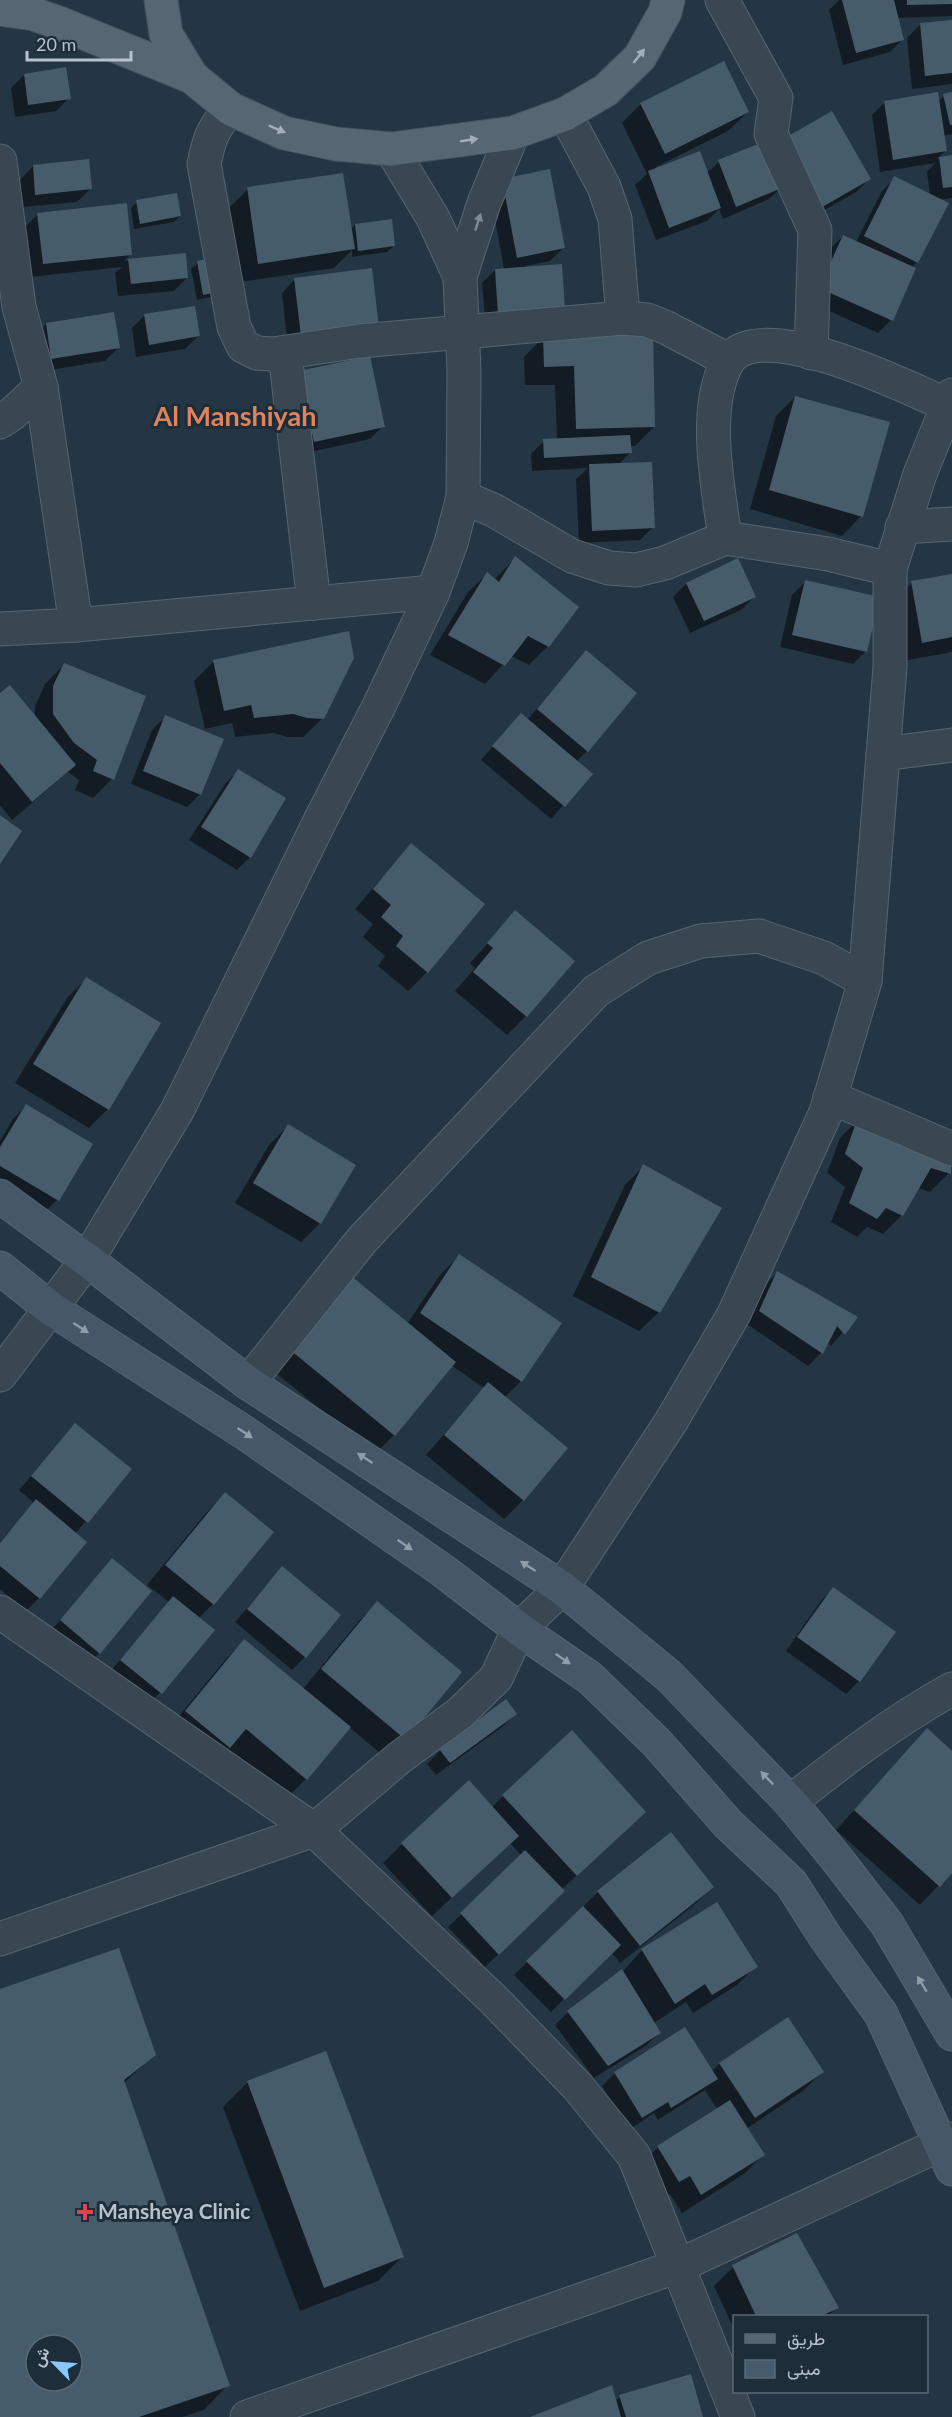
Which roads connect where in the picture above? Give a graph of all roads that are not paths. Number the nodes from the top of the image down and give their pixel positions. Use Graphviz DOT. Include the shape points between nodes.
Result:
graph roads {
  1 [pos="161,0"];
  2 [pos="722,0"];
  3 [pos="675,4"];
  4 [pos="0,9"];
  5 [pos="192,77"];
  6 [pos="231,109"];
  7 [pos="565,114"];
  8 [pos="513,133"];
  9 [pos="391,149"];
  10 [pos="0,161"];
  11 [pos="460,277"];
  12 [pos="623,318"];
  13 [pos="461,332"];
  14 [pos="285,353"];
  15 [pos="811,353"];
  16 [pos="728,360"];
  17 [pos="41,387"];
  18 [pos="950,400"];
  19 [pos="0,422"];
  20 [pos="463,497"];
  21 [pos="952,524"];
  22 [pos="902,527"];
  23 [pos="725,538"];
  24 [pos="890,569"];
  25 [pos="433,592"];
  26 [pos="314,603"];
  27 [pos="76,625"];
  28 [pos="0,629"];
  29 [pos="952,746"];
  30 [pos="883,754"];
  31 [pos="865,981"];
  32 [pos="830,1096"];
  33 [pos="952,1149"];
  34 [pos="0,1196"];
  35 [pos="87,1260"];
  36 [pos="0,1268"];
  37 [pos="50,1308"];
  38 [pos="0,1375"];
  39 [pos="248,1383"];
  40 [pos="562,1588"];
  41 [pos="0,1612"];
  42 [pos="519,1629"];
  43 [pos="952,1689"];
  44 [pos="790,1802"];
  45 [pos="314,1830"];
  46 [pos="0,1940"];
  47 [pos="952,2034"];
  48 [pos="949,2150"];
  49 [pos="678,2266"];
  50 [pos="247,2417"];
  51 [pos="738,2417"];
  1 -- 5 [label="main road" via="166,34"];
  2 -- 15 [label="street" via="776,98 771,134 815,230"];
  7 -- 3 [label="main road, one-way" via="606,90 640,57"];
  4 -- 5 [label="main road" via="34,14"];
  5 -- 6 [label="main road"];
  6 -- 9 [label="main road, one-way" via="284,133 336,144"];
  6 -- 14 [label="street" via="208,142 204,164 234,327 243,346 256,353"];
  7 -- 8 [label="main road"];
  7 -- 12 [label="street" via="604,187 615,219"];
  9 -- 8 [label="main road, one-way"];
  11 -- 8 [label="street, one-way" via="484,203"];
  9 -- 11 [label="street" via="433,218"];
  10 -- 17 [label="street" via="19,307"];
  11 -- 13 [label="street"];
  12 -- 13 [label="street"];
  12 -- 16 [label="street" via="647,320 665,327"];
  13 -- 14 [label="street" via="360,341"];
  13 -- 20 [label="street"];
  14 -- 26 [label="street"];
  15 -- 16 [label="street" via="779,344 747,347"];
  15 -- 18 [label="street"];
  16 -- 23 [label="street" via="714,410"];
  17 -- 19 [label="street"];
  17 -- 27 [label="street"];
  18 -- 22 [label="street"];
  20 -- 23 [label="street" via="572,556 609,568 636,570 665,563"];
  20 -- 25 [label="street" via="452,543"];
  21 -- 22 [label="street"];
  22 -- 24 [label="street"];
  23 -- 24 [label="street" via="828,554"];
  24 -- 30 [label="street" via="890,667"];
  25 -- 26 [label="street"];
  25 -- 35 [label="street" via="177,1111"];
  26 -- 27 [label="street"];
  27 -- 28 [label="street"];
  29 -- 30 [label="street"];
  30 -- 31 [label="street"];
  31 -- 32 [label="street"];
  31 -- 39 [label="street" via="824,958 759,936 701,941 648,958 596,991 362,1240"];
  32 -- 33 [label="street"];
  32 -- 40 [label="street" via="734,1314 672,1420"];
  34 -- 35 [label="main road"];
  35 -- 37 [label="street"];
  35 -- 39 [label="main road"];
  36 -- 37 [label="main road"];
  37 -- 38 [label="street"];
  37 -- 42 [label="main road, one-way" via="245,1433 442,1570"];
  40 -- 39 [label="main road, one-way"];
  40 -- 42 [label="street"];
  44 -- 40 [label="main road, one-way" via="669,1676"];
  41 -- 45 [label="street"];
  42 -- 45 [label="street" via="489,1685 460,1713 399,1758"];
  42 -- 48 [label="main road, one-way" via="590,1678 657,1743 728,1824 791,1883 881,2014"];
  43 -- 44 [label="street" via="912,1711"];
  47 -- 44 [label="main road, one-way" via="887,1924"];
  45 -- 46 [label="street"];
  45 -- 49 [label="street" via="494,2000 578,2087 634,2156"];
  48 -- 49 [label="street"];
  49 -- 50 [label="street"];
  49 -- 51 [label="street"];
}
